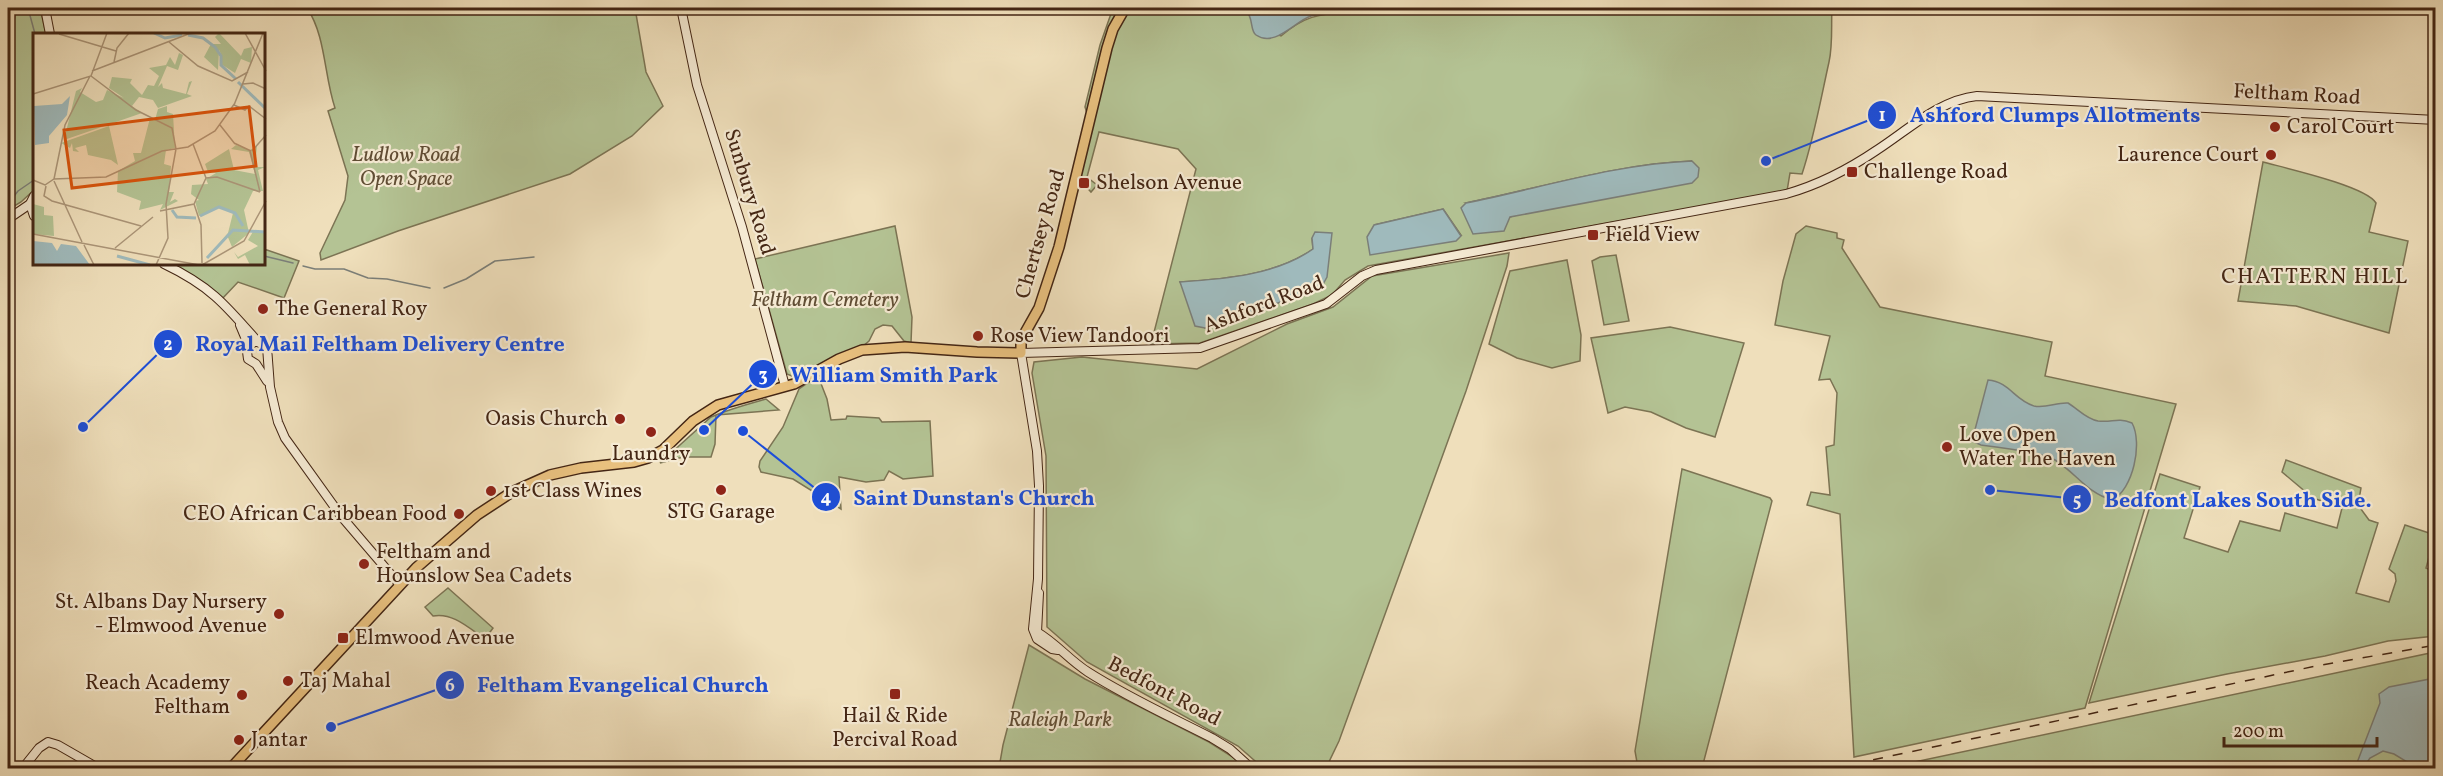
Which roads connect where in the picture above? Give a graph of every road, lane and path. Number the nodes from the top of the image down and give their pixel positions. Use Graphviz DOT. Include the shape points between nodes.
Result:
graph roads {
  1 [pos="45,8"];
  2 [pos="681,8"];
  3 [pos="1125,8"];
  4 [pos="50,33"];
  5 [pos="2436,120"];
  6 [pos="1786,194"];
  7 [pos="33,198"];
  8 [pos="30,204"];
  9 [pos="33,215"];
  10 [pos="11,217"];
  11 [pos="168,266"];
  12 [pos="236,316"];
  13 [pos="258,342"];
  14 [pos="247,348"];
  15 [pos="1021,353"];
  16 [pos="267,358"];
  17 [pos="256,364"];
  18 [pos="785,386"];
  19 [pos="270,387"];
  20 [pos="399,585"];
  21 [pos="1037,635"];
  22 [pos="23,768"];
  23 [pos="98,768"];
  24 [pos="231,768"];
  25 [pos="1251,768"];
  1 -- 4 [label="street"];
  2 -- 18 [label="street, Sunbury Road" via="697,85 745,237"];
  3 -- 15 [label="main road, Chertsey Road" via="1107,48 1054,264 1040,308 1021,340"];
  5 -- 6 [label="street, Feltham Road" via="1970,96 1945,105 1849,167"];
  6 -- 15 [label="street, Ashford Road" via="1376,270 1326,304 1200,348"];
  7 -- 8 [label="street"];
  8 -- 9 [label="street"];
  8 -- 10 [label="street"];
  9 -- 10 [label="street"];
  11 -- 12 [label="street" via="196,280"];
  12 -- 13 [label="street"];
  12 -- 14 [label="street"];
  13 -- 14 [label="street"];
  13 -- 16 [label="street" via="267,347"];
  14 -- 17 [label="street" via="248,359"];
  15 -- 18 [label="main road, Ashford Road" via="872,348 852,353"];
  15 -- 21 [label="street, Chertsey Road" via="1039,486"];
  16 -- 17 [label="street"];
  16 -- 19 [label="street"];
  17 -- 19 [label="street"];
  18 -- 20 [label="main road, Ashford Road" via="718,405 648,458 580,468 524,486 477,515"];
  19 -- 20 [label="street" via="285,438 341,516"];
  20 -- 24 [label="main road, Ashford Road"];
  21 -- 25 [label="street, Bedfont Road" via="1055,644 1090,673 1230,749"];
  22 -- 23 [label="street" via="43,744 53,742"];
}
